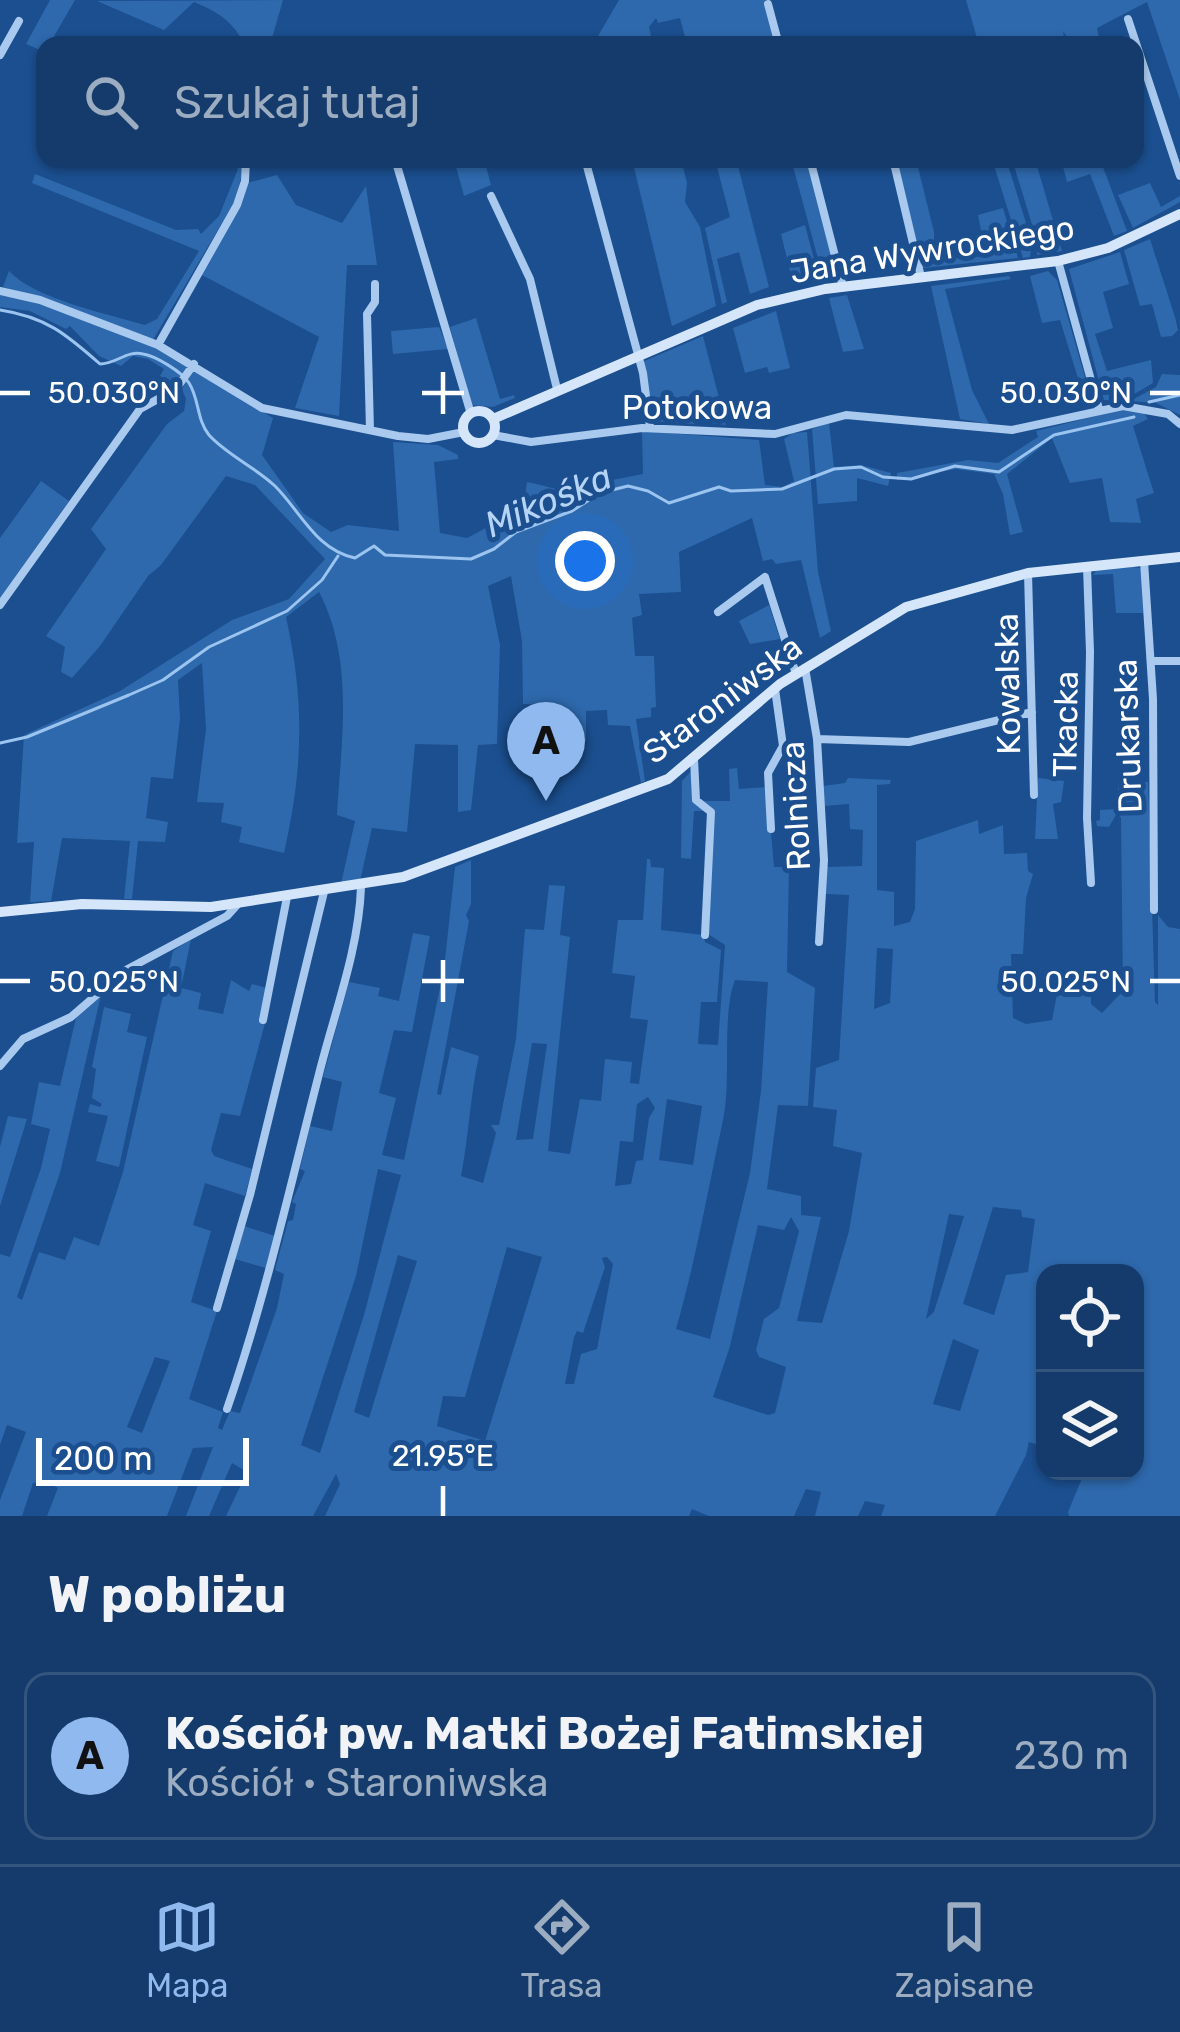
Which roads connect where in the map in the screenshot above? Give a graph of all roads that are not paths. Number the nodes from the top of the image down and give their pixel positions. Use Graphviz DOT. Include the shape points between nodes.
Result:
graph roads {
  1 [pos="768,4"];
  2 [pos="1128,19"];
  3 [pos="19,21"];
  4 [pos="777,36"];
  5 [pos="1134,36"];
  6 [pos="0,55"];
  7 [pos="1144,67"];
  8 [pos="244,168"];
  9 [pos="398,168"];
  10 [pos="587,168"];
  11 [pos="813,168"];
  12 [pos="895,168"];
  13 [pos="1180,176"];
  14 [pos="491,196"];
  15 [pos="1180,214"];
  16 [pos="1058,261"];
  17 [pos="921,278"];
  18 [pos="375,284"];
  19 [pos="843,287"];
  20 [pos="0,291"];
  21 [pos="158,344"];
  22 [pos="638,354"];
  23 [pos="194,364"];
  24 [pos="557,389"];
  25 [pos="1099,409"];
  26 [pos="471,414"];
  27 [pos="493,419"];
  28 [pos="1180,424"];
  29 [pos="650,428"];
  30 [pos="370,430"];
  31 [pos="464,432"];
  32 [pos="493,435"];
  33 [pos="1180,557"];
  34 [pos="1144,561"];
  35 [pos="1087,566"];
  36 [pos="1028,573"];
  37 [pos="0,604"];
  38 [pos="718,612"];
  39 [pos="1151,661"];
  40 [pos="1180,661"];
  41 [pos="801,671"];
  42 [pos="775,688"];
  43 [pos="1031,712"];
  44 [pos="817,739"];
  45 [pos="694,759"];
  46 [pos="1034,795"];
  47 [pos="771,829"];
  48 [pos="1091,883"];
  49 [pos="361,887"];
  50 [pos="324,892"];
  51 [pos="287,898"];
  52 [pos="237,904"];
  53 [pos="211,907"];
  54 [pos="1154,910"];
  55 [pos="4,912"];
  56 [pos="212,925"];
  57 [pos="705,935"];
  58 [pos="819,942"];
  59 [pos="263,1020"];
  60 [pos="0,1066"];
  61 [pos="217,1308"];
  62 [pos="227,1409"];
  1 -- 4 [label="street"];
  2 -- 5 [label="street"];
  3 -- 6 [label="street"];
  7 -- 13 [label="street"];
  8 -- 21 [label="street" via="237,205"];
  9 -- 26 [label="street"];
  10 -- 22 [label="street"];
  11 -- 19 [label="street"];
  12 -- 17 [label="street"];
  14 -- 24 [label="street" via="530,279"];
  15 -- 16 [label="street, Jana Wywrockiego"];
  16 -- 17 [label="street, Jana Wywrockiego"];
  16 -- 25 [label="street"];
  17 -- 19 [label="street, Jana Wywrockiego"];
  18 -- 30 [label="street" via="367,314"];
  19 -- 22 [label="street, Jana Wywrockiego" via="757,305"];
  20 -- 21 [label="street"];
  21 -- 23 [label="street"];
  22 -- 24 [label="street, Jana Wywrockiego"];
  22 -- 29 [label="street"];
  23 -- 30 [label="street" via="262,408"];
  23 -- 37 [label="street" via="176,388 140,409"];
  24 -- 27 [label="street, Jana Wywrockiego"];
  25 -- 28 [label="street, Potokowa" via="1147,409"];
  25 -- 29 [label="street, Potokowa" via="1012,430 846,416 775,434"];
  26 -- 27 [label="street"];
  26 -- 31 [label="street"];
  27 -- 32 [label="street"];
  29 -- 32 [label="street, Potokowa" via="531,442"];
  30 -- 31 [label="street" via="428,439"];
  31 -- 32 [label="street" via="480,442"];
  33 -- 34 [label="street, Staroniwska"];
  34 -- 35 [label="street, Staroniwska"];
  34 -- 39 [label="street, Drukarska"];
  35 -- 36 [label="street, Staroniwska"];
  35 -- 48 [label="street, Tkacka"];
  36 -- 41 [label="street, Staroniwska" via="906,607"];
  36 -- 43 [label="street, Kowalska"];
  38 -- 41 [label="street, Rolnicza" via="765,578"];
  39 -- 40 [label="street"];
  39 -- 54 [label="street, Drukarska"];
  41 -- 42 [label="street, Staroniwska"];
  41 -- 44 [label="street, Rolnicza"];
  42 -- 45 [label="street, Staroniwska"];
  42 -- 47 [label="street" via="783,746 768,773"];
  43 -- 44 [label="street" via="909,742"];
  43 -- 46 [label="street, Kowalska"];
  44 -- 58 [label="street, Rolnicza"];
  45 -- 49 [label="street, Staroniwska" via="656,784"];
  45 -- 57 [label="street" via="696,800 712,812"];
  49 -- 50 [label="street, Staroniwska"];
  49 -- 62 [label="street" via="287,1213"];
  50 -- 51 [label="street, Staroniwska"];
  50 -- 61 [label="street"];
  51 -- 52 [label="street, Staroniwska"];
  51 -- 59 [label="street"];
  52 -- 53 [label="street, Staroniwska"];
  52 -- 56 [label="street"];
  53 -- 55 [label="street, Staroniwska" via="82,904"];
  53 -- 56 [label="street"];
  56 -- 60 [label="street" via="124,971 71,1017 23,1039"];
}
